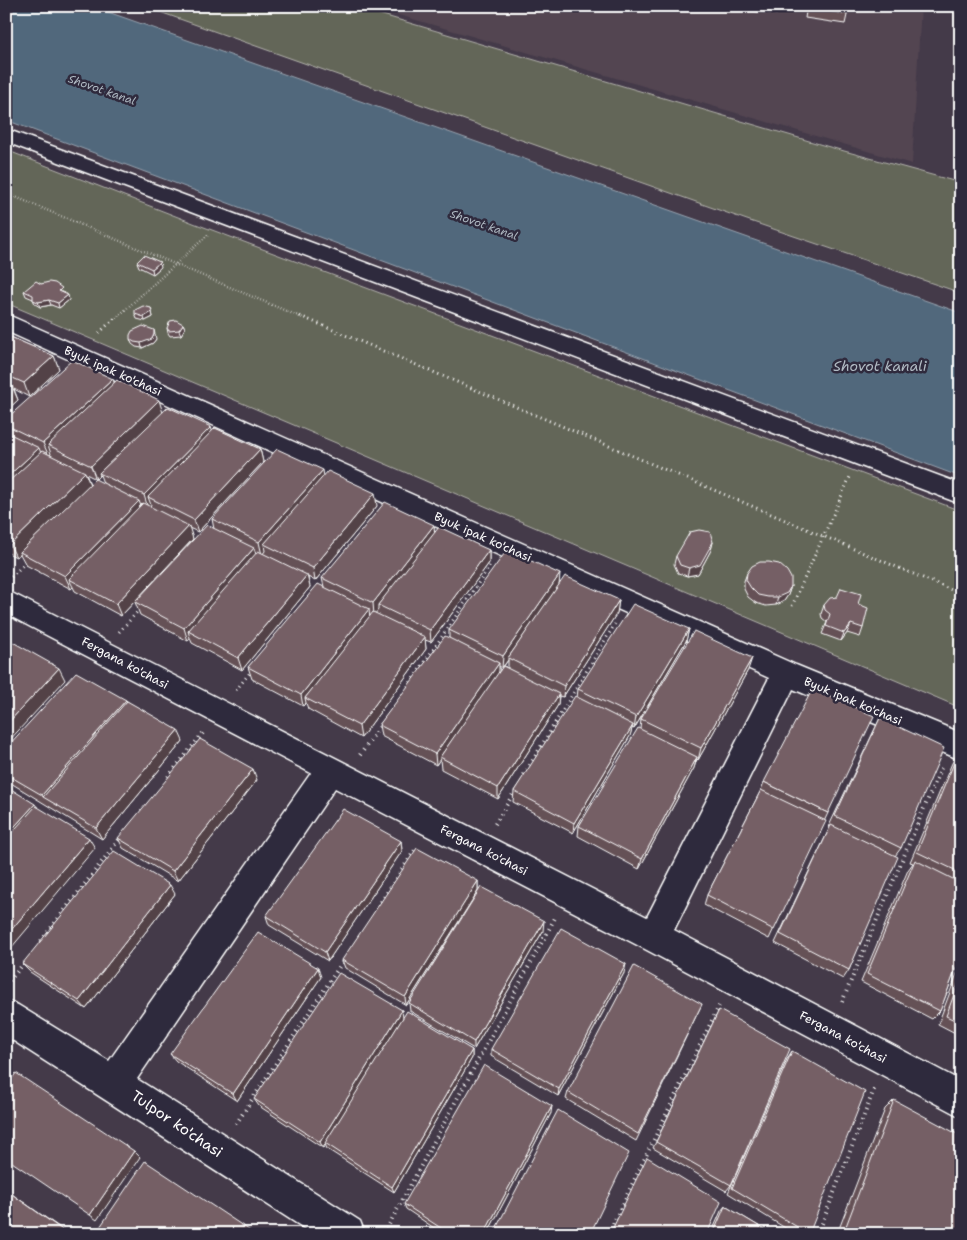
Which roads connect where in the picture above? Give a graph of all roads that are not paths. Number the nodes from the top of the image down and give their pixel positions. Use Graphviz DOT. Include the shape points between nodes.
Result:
graph roads {
  1 [pos="6,136"];
  2 [pos="6,322"];
  3 [pos="961,494"];
  4 [pos="6,601"];
  5 [pos="786,673"];
  6 [pos="956,745"];
  7 [pos="338,773"];
  8 [pos="654,937"];
  9 [pos="6,1017"];
  10 [pos="114,1083"];
  11 [pos="961,1100"];
  12 [pos="347,1234"];
  1 -- 3 [label="street"];
  2 -- 5 [label="street, Byuk ipak ko'chasi"];
  4 -- 7 [label="street, Fergana ko'chasi"];
  5 -- 6 [label="street, Byuk ipak ko'chasi"];
  5 -- 8 [label="street"];
  7 -- 8 [label="street, Fergana ko'chasi"];
  7 -- 10 [label="street"];
  8 -- 11 [label="street, Fergana ko'chasi"];
  9 -- 10 [label="street, Tulpor ko'chasi"];
  10 -- 12 [label="street, Tulpor ko'chasi"];
}
